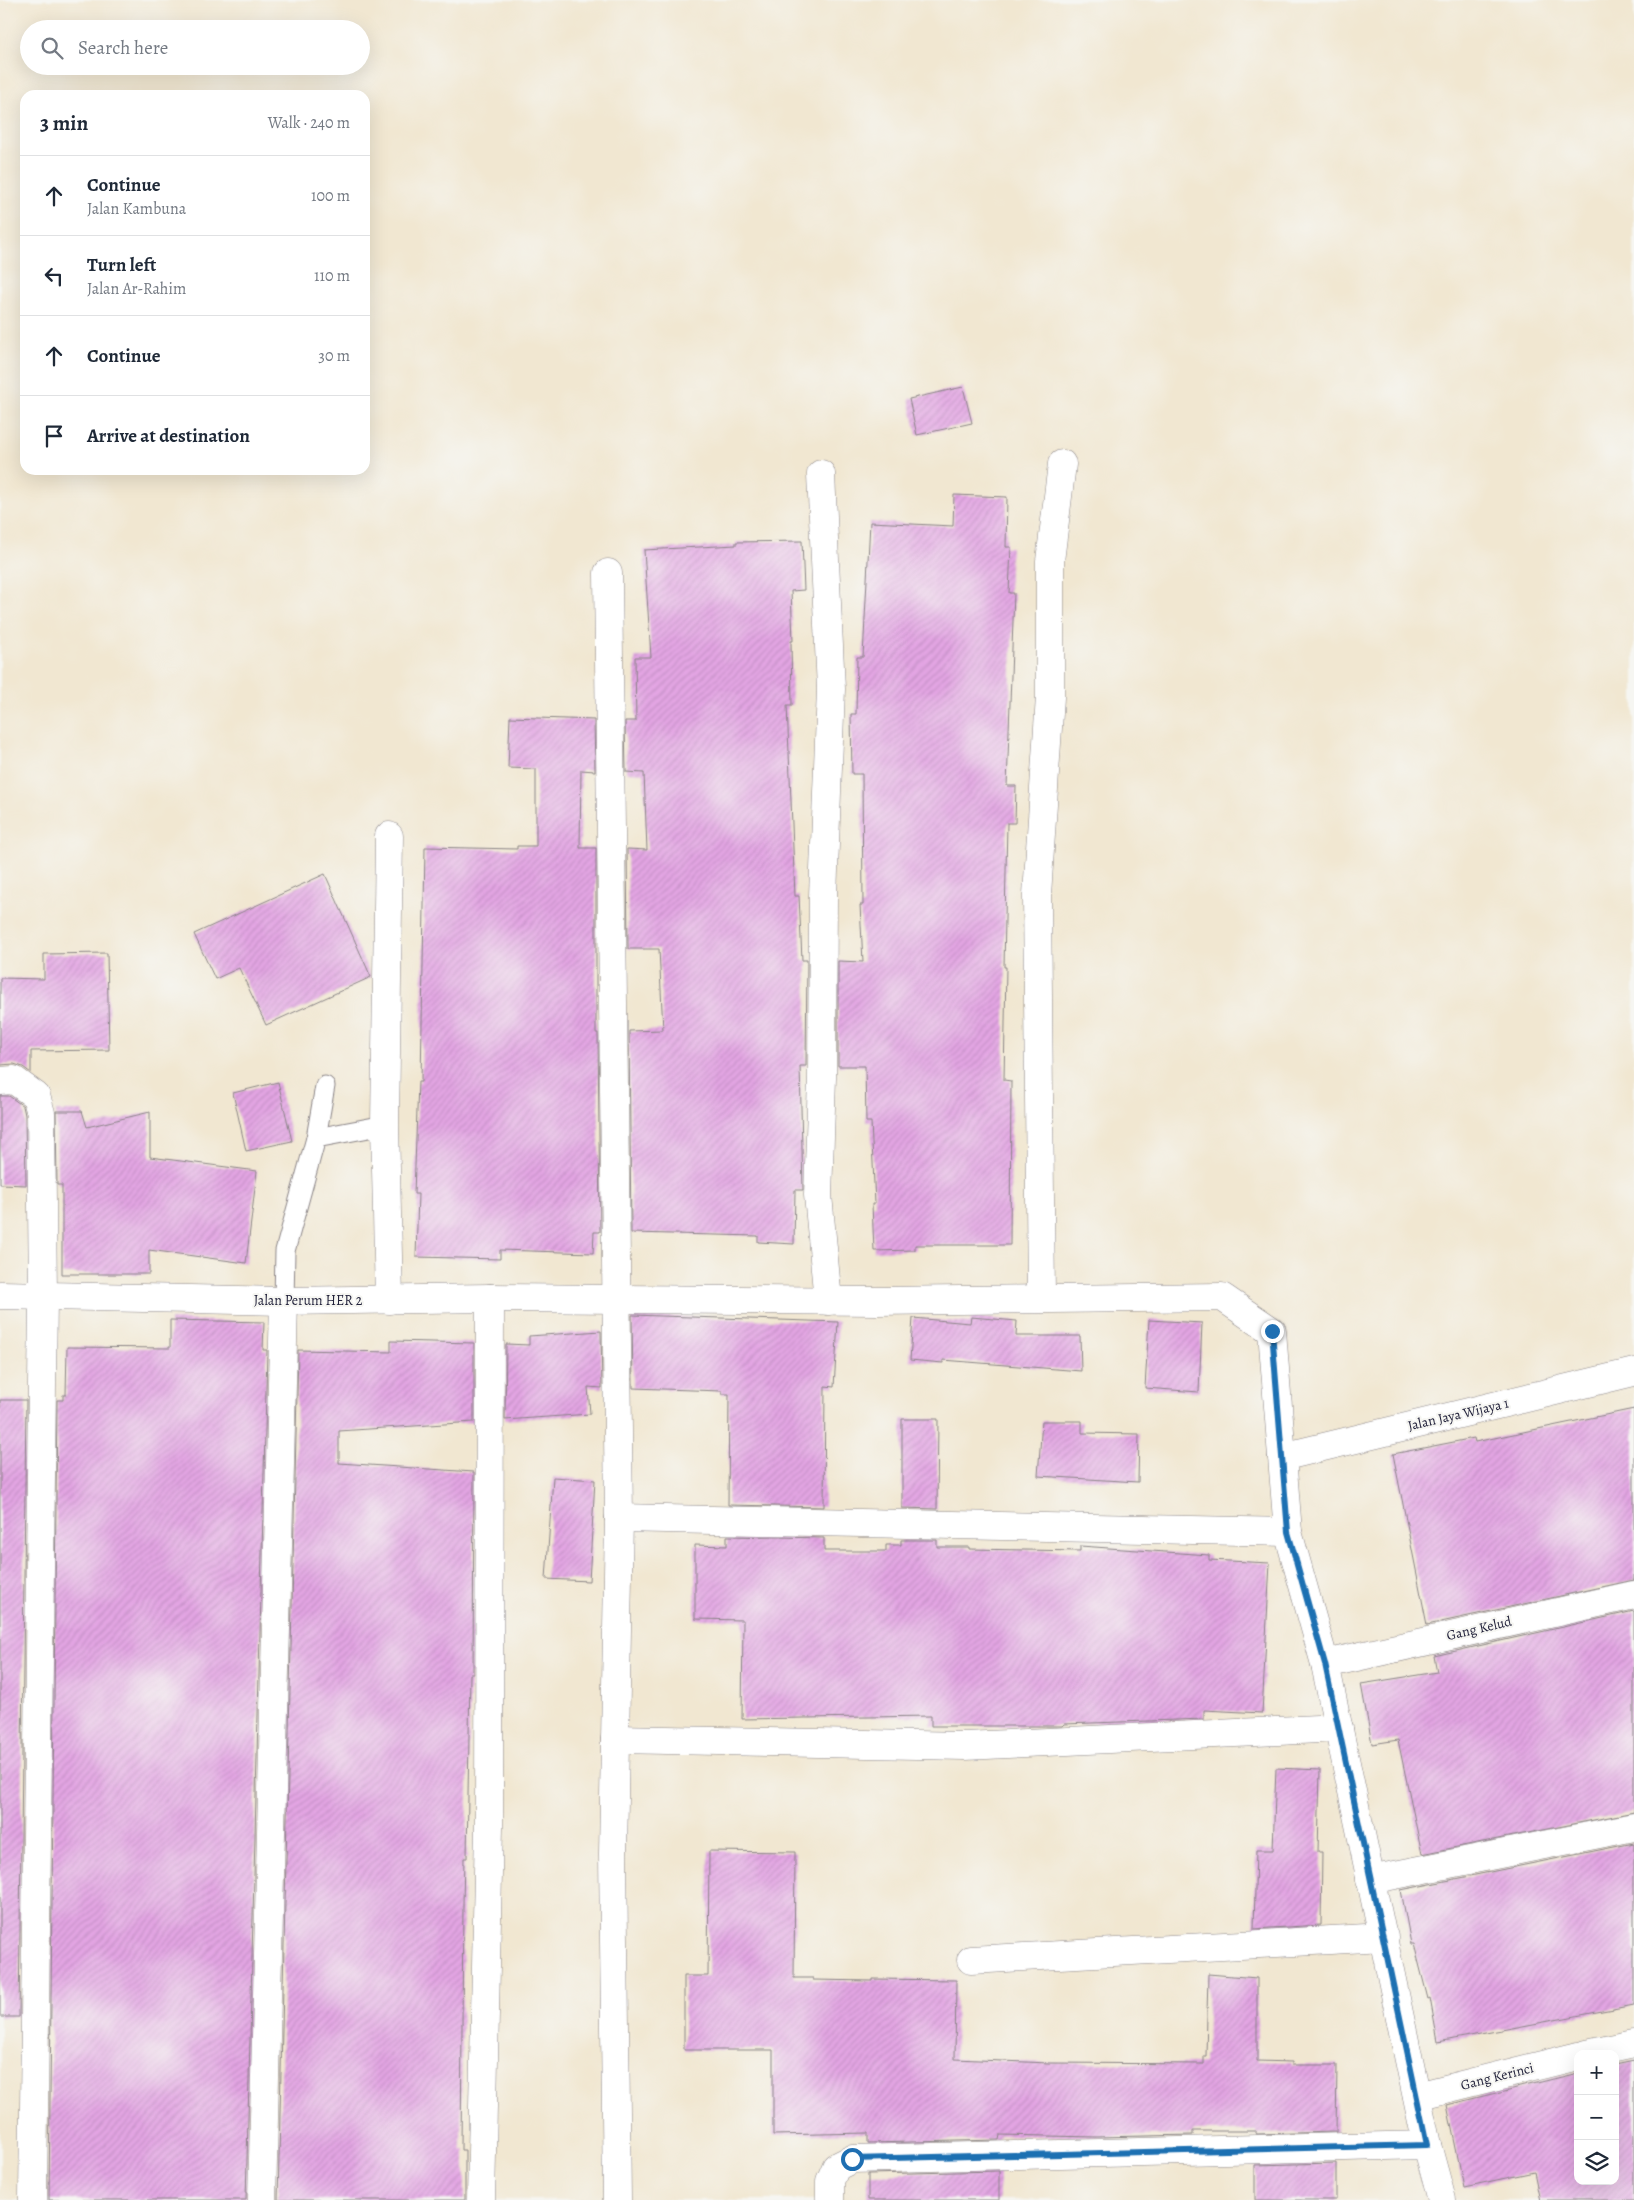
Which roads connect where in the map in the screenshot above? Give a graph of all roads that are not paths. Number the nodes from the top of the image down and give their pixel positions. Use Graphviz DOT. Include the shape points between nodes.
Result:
graph roads {
  1 [pos="1062,464"];
  2 [pos="821,474"];
  3 [pos="608,573"];
  4 [pos="389,836"];
  5 [pos="0,1080"];
  6 [pos="325,1086"];
  7 [pos="385,1125"];
  8 [pos="316,1138"];
  9 [pos="0,1295"];
  10 [pos="42,1296"];
  11 [pos="490,1298"];
  12 [pos="1041,1298"];
  13 [pos="389,1300"];
  14 [pos="615,1300"];
  15 [pos="828,1300"];
  16 [pos="284,1301"];
  17 [pos="1634,1372"];
  18 [pos="1282,1457"];
  19 [pos="619,1518"];
  20 [pos="1288,1532"];
  21 [pos="1634,1595"];
  22 [pos="1325,1664"];
  23 [pos="1339,1728"];
  24 [pos="615,1739"];
  25 [pos="1634,1827"];
  26 [pos="1370,1880"];
  27 [pos="1384,1938"];
  28 [pos="971,1960"];
  29 [pos="1634,2044"];
  30 [pos="1606,2050"];
  31 [pos="1574,2057"];
  32 [pos="1417,2096"];
  33 [pos="1427,2145"];
  34 [pos="33,2200"];
  35 [pos="262,2200"];
  36 [pos="481,2200"];
  37 [pos="617,2200"];
  38 [pos="830,2200"];
  39 [pos="1442,2200"];
  1 -- 12 [label="street" via="1050,561 1050,697 1037,895"];
  2 -- 15 [label="street" via="831,688 823,896 818,1195"];
  3 -- 14 [label="street"];
  4 -- 7 [label="street"];
  5 -- 10 [label="street" via="14,1080 36,1096 41,1113"];
  6 -- 8 [label="lane"];
  7 -- 8 [label="lane"];
  7 -- 13 [label="street"];
  8 -- 16 [label="lane" via="285,1251"];
  9 -- 10 [label="street, Jalan Perum HER 2"];
  10 -- 16 [label="street, Jalan Perum HER 2"];
  10 -- 34 [label="street"];
  11 -- 13 [label="street, Jalan Perum HER 2"];
  11 -- 14 [label="street, Jalan Perum HER 2"];
  11 -- 36 [label="street" via="489,1826"];
  12 -- 15 [label="street, Jalan Perum HER 2"];
  12 -- 18 [label="street, Jalan Perum HER 2" via="1222,1297 1272,1331"];
  13 -- 16 [label="street, Jalan Perum HER 2"];
  14 -- 15 [label="street, Jalan Perum HER 2"];
  14 -- 19 [label="street"];
  16 -- 35 [label="street"];
  17 -- 18 [label="street, Jalan Jaya Wijaya 1"];
  18 -- 20 [label="street"];
  19 -- 20 [label="street"];
  19 -- 24 [label="street"];
  20 -- 22 [label="street"];
  21 -- 22 [label="street, Gang Kelud"];
  22 -- 23 [label="street"];
  23 -- 24 [label="street" via="965,1746"];
  23 -- 26 [label="street"];
  24 -- 37 [label="street" via="613,1864"];
  25 -- 26 [label="street"];
  26 -- 27 [label="street"];
  27 -- 28 [label="street"];
  27 -- 32 [label="street"];
  29 -- 30 [label="street"];
  31 -- 32 [label="street, Gang Kerinci"];
  32 -- 33 [label="street"];
  33 -- 38 [label="street" via="852,2159 836,2167 830,2181"];
  33 -- 39 [label="street"];
}
